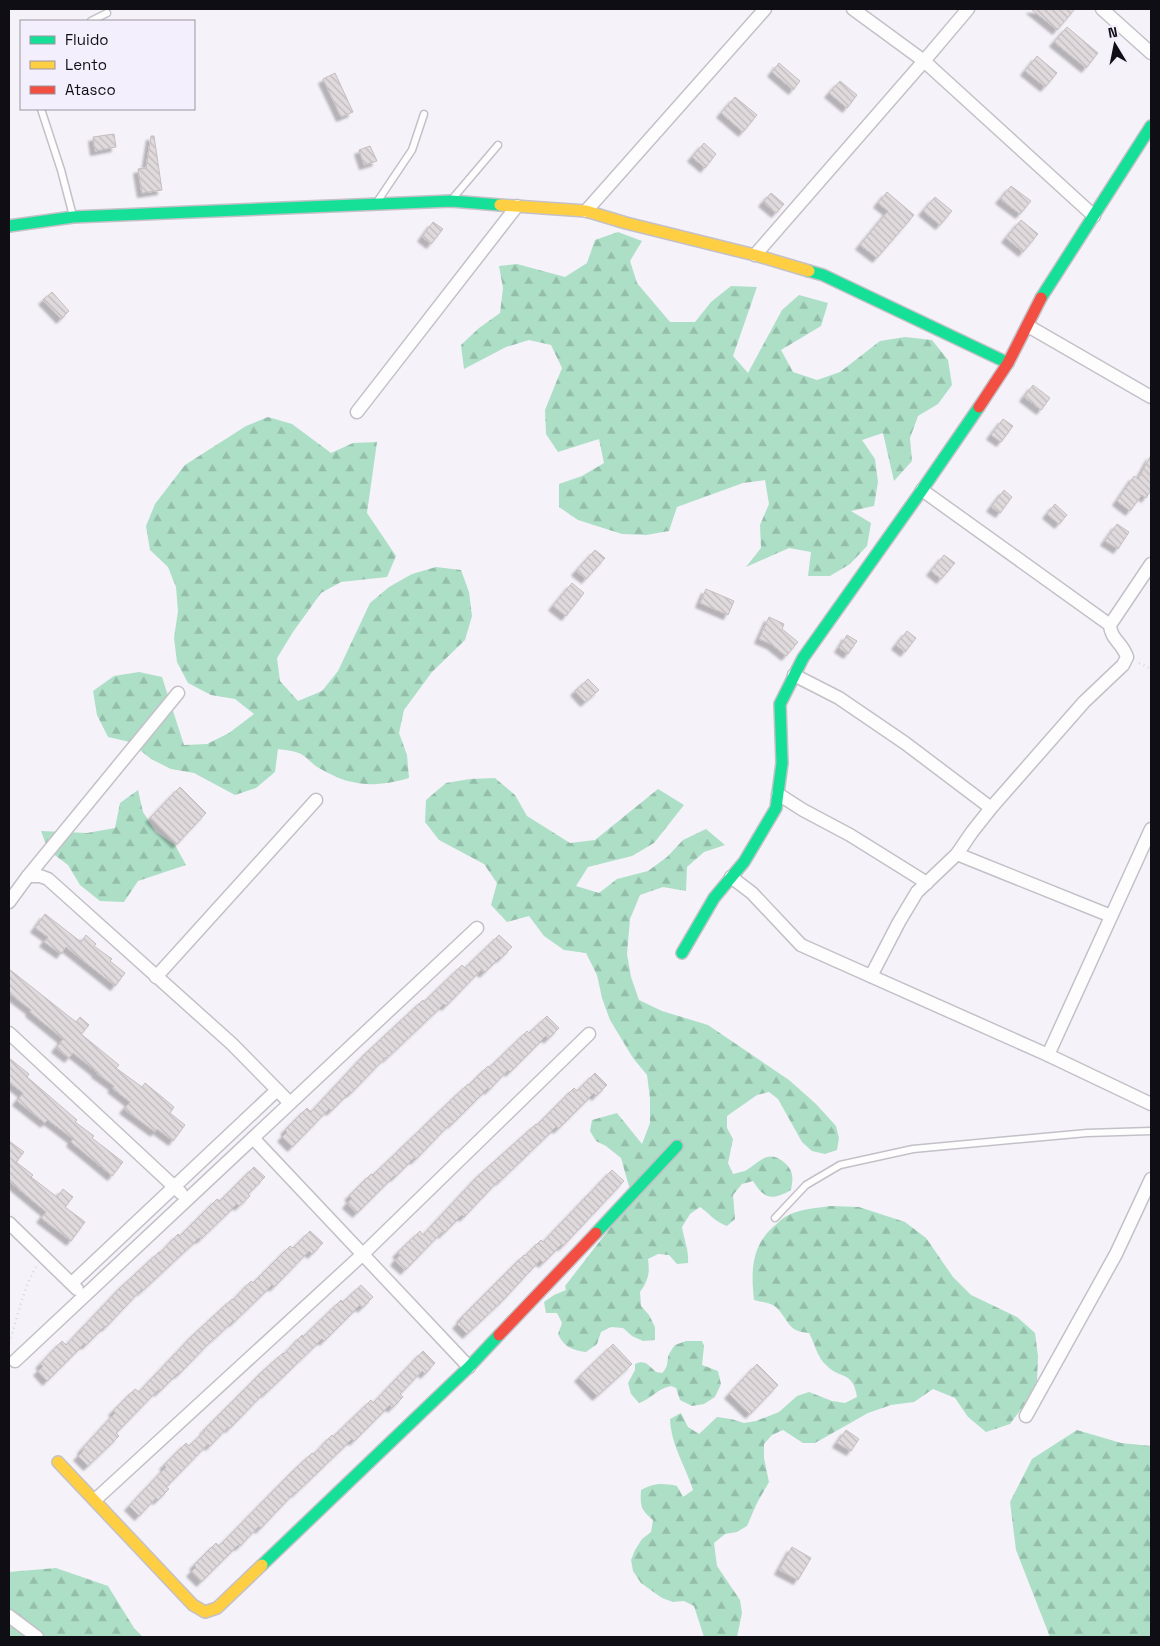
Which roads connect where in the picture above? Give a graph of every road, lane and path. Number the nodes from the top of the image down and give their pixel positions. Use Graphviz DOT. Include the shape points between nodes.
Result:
graph roads {
  1 [pos="765,9"];
  2 [pos="853,9"];
  3 [pos="968,9"];
  4 [pos="1102,9"];
  5 [pos="107,13"];
  6 [pos="93,20"];
  7 [pos="1151,53"];
  8 [pos="924,61"];
  9 [pos="41,110"];
  10 [pos="424,114"];
  11 [pos="1151,126"];
  12 [pos="498,145"];
  13 [pos="451,201"];
  14 [pos="375,205"];
  15 [pos="517,206"];
  16 [pos="586,211"];
  17 [pos="1094,216"];
  18 [pos="73,217"];
  19 [pos="9,226"];
  20 [pos="755,255"];
  21 [pos="1028,326"];
  22 [pos="1008,363"];
  23 [pos="1151,397"];
  24 [pos="357,412"];
  25 [pos="922,490"];
  26 [pos="1151,564"];
  27 [pos="1110,625"];
  28 [pos="794,675"];
  29 [pos="178,693"];
  30 [pos="778,794"];
  31 [pos="316,800"];
  32 [pos="991,808"];
  33 [pos="1151,829"];
  34 [pos="957,854"];
  35 [pos="28,876"];
  36 [pos="731,877"];
  37 [pos="927,883"];
  38 [pos="9,902"];
  39 [pos="1111,916"];
  40 [pos="477,928"];
  41 [pos="682,953"];
  42 [pos="870,976"];
  43 [pos="156,977"];
  44 [pos="9,1033"];
  45 [pos="589,1034"];
  46 [pos="1048,1055"];
  47 [pos="277,1090"];
  48 [pos="290,1103"];
  49 [pos="1151,1104"];
  50 [pos="1151,1130"];
  51 [pos="253,1138"];
  52 [pos="677,1146"];
  53 [pos="1151,1179"];
  54 [pos="175,1187"];
  55 [pos="188,1199"];
  56 [pos="775,1218"];
  57 [pos="9,1223"];
  58 [pos="363,1254"];
  59 [pos="42,1256"];
  60 [pos="72,1283"];
  61 [pos="84,1296"];
  62 [pos="9,1343"];
  63 [pos="15,1361"];
  64 [pos="469,1367"];
  65 [pos="1026,1416"];
  66 [pos="58,1462"];
  67 [pos="95,1500"];
  68 [pos="9,1616"];
  69 [pos="37,1637"];
  1 -- 16 [label="street"];
  2 -- 8 [label="street"];
  3 -- 8 [label="street"];
  4 -- 7 [label="street"];
  5 -- 6 [label="lane"];
  8 -- 17 [label="street"];
  8 -- 20 [label="street"];
  9 -- 18 [label="lane"];
  10 -- 14 [label="lane" via="412,150"];
  11 -- 17 [label="street"];
  12 -- 13 [label="lane"];
  13 -- 14 [label="street"];
  13 -- 15 [label="street"];
  14 -- 18 [label="street"];
  15 -- 16 [label="street"];
  15 -- 24 [label="street"];
  16 -- 20 [label="street"];
  17 -- 21 [label="street" via="1042,296"];
  18 -- 19 [label="street"];
  20 -- 22 [label="street" via="823,275"];
  21 -- 22 [label="street"];
  21 -- 23 [label="street"];
  22 -- 25 [label="street"];
  25 -- 27 [label="street"];
  25 -- 28 [label="street"];
  26 -- 27 [label="street"];
  27 -- 32 [label="street" via="1111,633 1127,657 1123,665 1084,702"];
  28 -- 30 [label="street" via="780,704 782,763"];
  28 -- 32 [label="street" via="839,698"];
  29 -- 35 [label="street"];
  30 -- 36 [label="street" via="776,808 744,862"];
  30 -- 37 [label="street"];
  31 -- 43 [label="street"];
  32 -- 34 [label="street"];
  33 -- 39 [label="street"];
  34 -- 37 [label="street"];
  34 -- 39 [label="street"];
  35 -- 38 [label="street"];
  35 -- 43 [label="street" via="48,879"];
  36 -- 41 [label="street" via="714,898"];
  36 -- 42 [label="street" via="752,893 801,945"];
  37 -- 42 [label="street" via="899,922"];
  39 -- 46 [label="street"];
  40 -- 48 [label="street"];
  42 -- 46 [label="street"];
  43 -- 47 [label="street" via="232,1044"];
  44 -- 54 [label="street"];
  45 -- 58 [label="street"];
  46 -- 49 [label="street"];
  47 -- 48 [label="street"];
  47 -- 54 [label="street"];
  48 -- 51 [label="street"];
  50 -- 56 [label="lane" via="913,1149 840,1165 806,1186"];
  51 -- 55 [label="street"];
  51 -- 58 [label="street"];
  52 -- 64 [label="street"];
  53 -- 65 [label="street" via="1116,1254"];
  54 -- 55 [label="street"];
  54 -- 60 [label="street"];
  55 -- 61 [label="street"];
  57 -- 59 [label="street"];
  58 -- 64 [label="street"];
  58 -- 67 [label="street"];
  59 -- 60 [label="street"];
  59 -- 62 [label="path" via="28,1281"];
  60 -- 61 [label="street"];
  61 -- 63 [label="street"];
  64 -- 67 [label="street" via="217,1608 205,1612 193,1605"];
  66 -- 67 [label="street"];
  68 -- 69 [label="street"];
}
